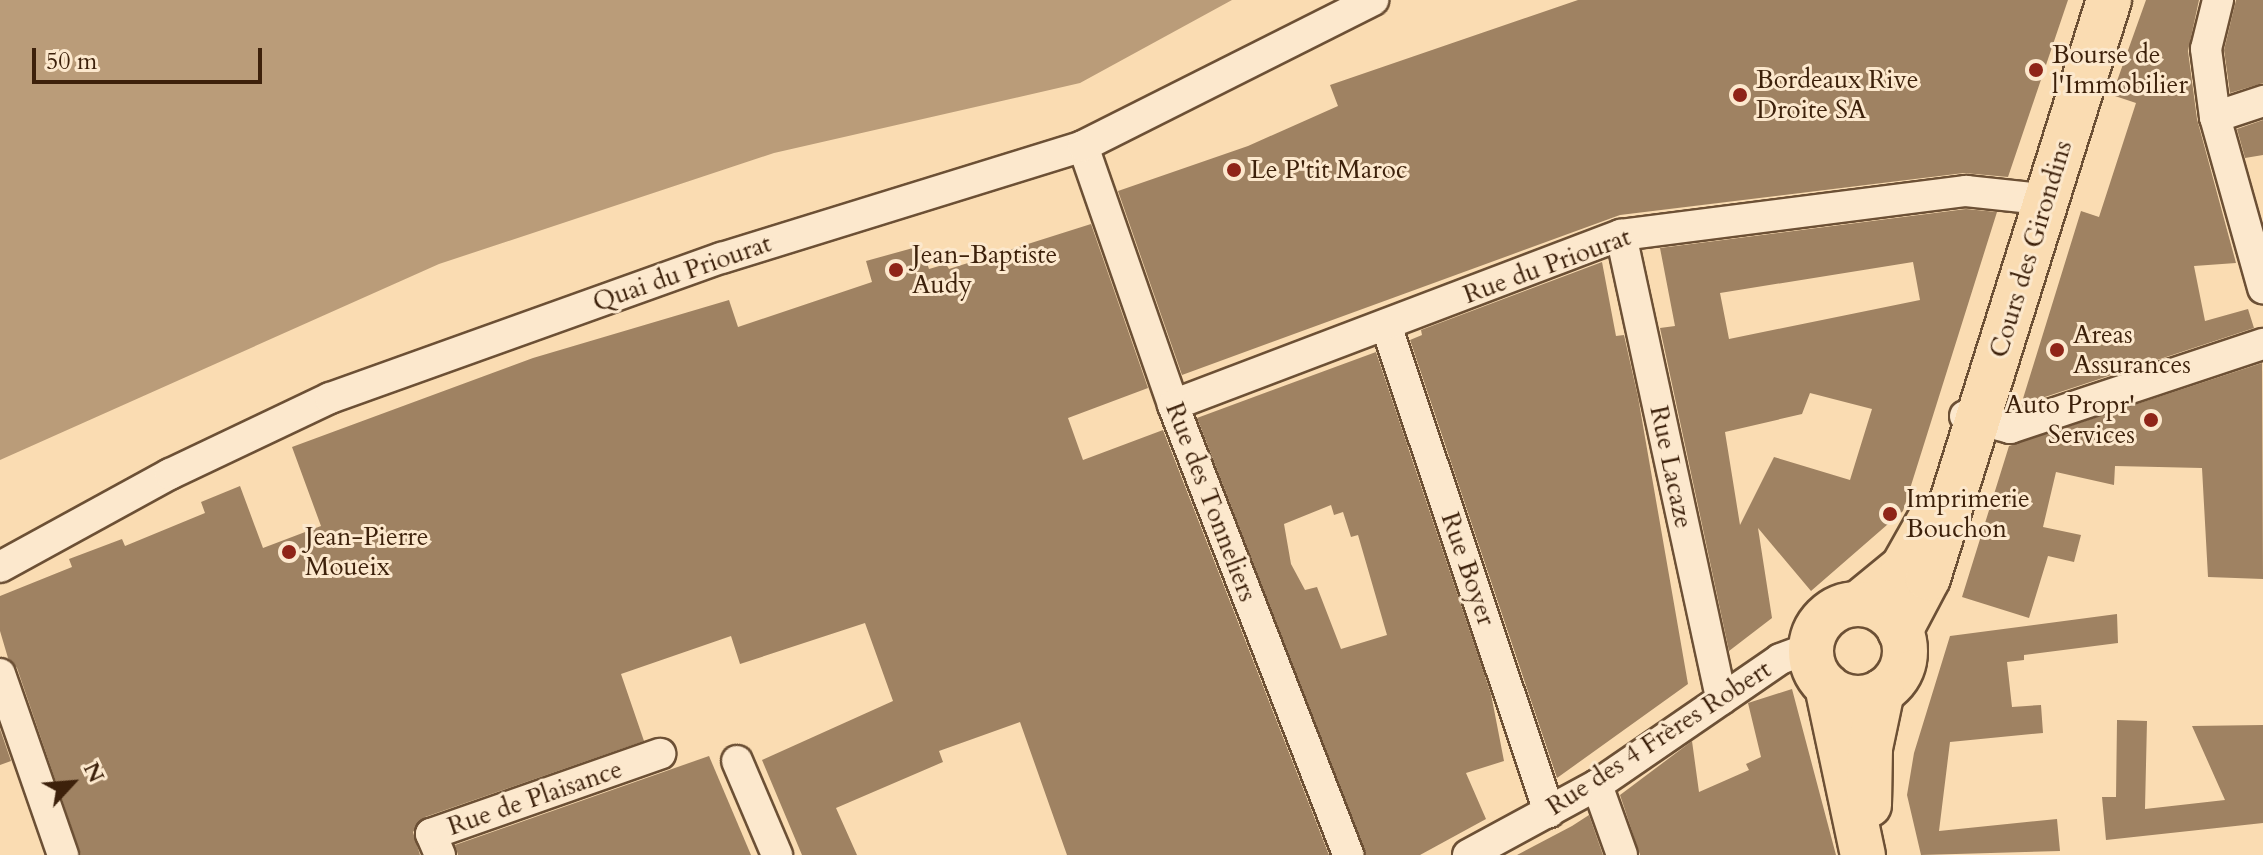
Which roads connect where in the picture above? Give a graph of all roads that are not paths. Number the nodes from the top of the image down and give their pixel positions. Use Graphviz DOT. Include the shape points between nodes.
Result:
graph roads {
  1 [pos="1373,0"];
  2 [pos="2093,0"];
  3 [pos="2109,0"];
  4 [pos="2218,0"];
  5 [pos="2263,101"];
  6 [pos="2215,117"];
  7 [pos="1083,146"];
  8 [pos="2032,198"];
  9 [pos="1621,235"];
  10 [pos="2263,288"];
  11 [pos="1386,325"];
  12 [pos="2263,344"];
  13 [pos="1173,405"];
  14 [pos="1972,418"];
  15 [pos="0,567"];
  16 [pos="1858,604"];
  17 [pos="1900,631"];
  18 [pos="1819,667"];
  19 [pos="0,674"];
  20 [pos="1882,691"];
  21 [pos="1721,699"];
  22 [pos="660,754"];
  23 [pos="737,761"];
  24 [pos="1597,785"];
  25 [pos="1549,812"];
  26 [pos="63,855"];
  27 [pos="440,855"];
  28 [pos="777,855"];
  29 [pos="1348,855"];
  30 [pos="1468,855"];
  31 [pos="1622,855"];
  32 [pos="1863,855"];
  33 [pos="1878,855"];
  1 -- 7 [label="street, Quai du Priourat"];
  2 -- 8 [label="main road, Cours des Girondins"];
  3 -- 14 [label="main road, Cours des Girondins"];
  4 -- 6 [label="street" via="2206,49"];
  5 -- 6 [label="street"];
  6 -- 10 [label="street"];
  7 -- 13 [label="street, Rue des Tonneliers"];
  7 -- 15 [label="street, Quai du Priourat" via="722,258 330,398 170,474"];
  8 -- 9 [label="street, Rue du Priourat" via="1966,191"];
  8 -- 14 [label="main road, Cours des Girondins"];
  9 -- 11 [label="street, Rue du Priourat"];
  9 -- 21 [label="street, Rue Lacaze"];
  11 -- 13 [label="street, Rue du Priourat"];
  11 -- 25 [label="street, Rue Boyer"];
  12 -- 14 [label="street" via="2010,428"];
  13 -- 29 [label="street, Rue des Tonneliers"];
  14 -- 16 [label="main road, Cours des Girondins" via="1926,531 1903,567"];
  14 -- 17 [label="main road, Cours des Girondins" via="1928,578"];
  16 -- 17 [label="main road" via="1883,611"];
  16 -- 18 [label="main road, Cours des Girondins" via="1826,616"];
  17 -- 20 [label="main road, Cours des Girondins" via="1905,644 1900,671"];
  18 -- 20 [label="main road" via="1854,698"];
  18 -- 21 [label="street, Rue des 4 Frères Robert" via="1780,659"];
  18 -- 32 [label="main road"];
  19 -- 26 [label="street"];
  20 -- 33 [label="main road, Cours des Girondins" via="1868,786"];
  21 -- 24 [label="street, Rue des 4 Frères Robert"];
  22 -- 27 [label="street, Rue de Plaisance" via="431,834"];
  23 -- 28 [label="street"];
  24 -- 25 [label="street, Rue des 4 Frères Robert"];
  24 -- 31 [label="street"];
  25 -- 30 [label="street, Rue des 4 Frères Robert"];
}
